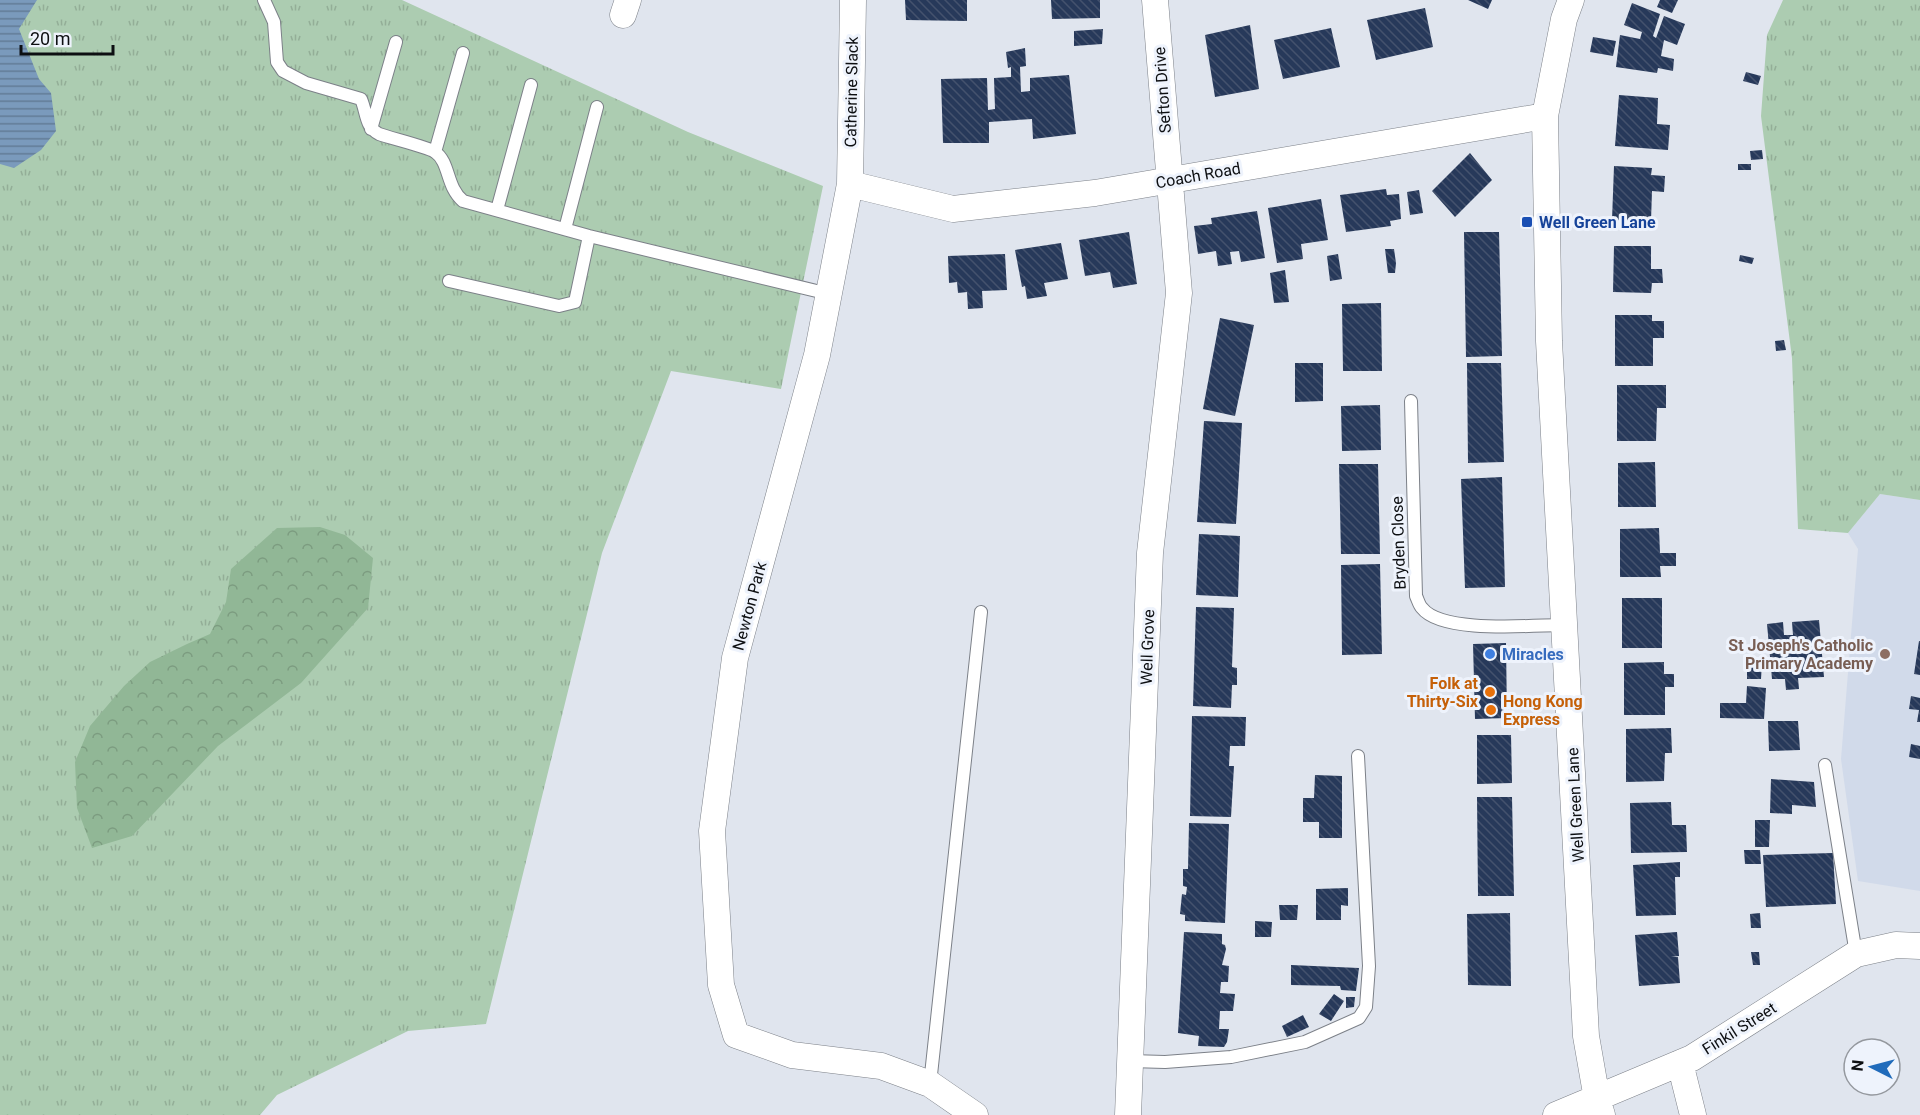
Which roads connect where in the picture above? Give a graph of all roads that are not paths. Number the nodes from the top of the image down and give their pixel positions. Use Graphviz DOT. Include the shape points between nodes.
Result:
graph roads {
  1 [pos="264,0"];
  2 [pos="853,0"];
  3 [pos="1155,0"];
  4 [pos="1571,0"];
  5 [pos="396,42"];
  6 [pos="463,53"];
  7 [pos="531,85"];
  8 [pos="597,107"];
  9 [pos="1545,116"];
  10 [pos="371,129"];
  11 [pos="435,152"];
  12 [pos="1169,180"];
  13 [pos="850,184"];
  14 [pos="497,210"];
  15 [pos="565,229"];
  16 [pos="589,236"];
  17 [pos="449,281"];
  18 [pos="829,294"];
  19 [pos="1411,401"];
  20 [pos="981,612"];
  21 [pos="1564,625"];
  22 [pos="1358,756"];
  23 [pos="1825,765"];
  24 [pos="1920,946"];
  25 [pos="1856,954"];
  26 [pos="1131,1061"];
  27 [pos="1680,1063"];
  28 [pos="930,1084"];
  29 [pos="1600,1107"];
  30 [pos="975,1115"];
  31 [pos="1128,1115"];
  32 [pos="1556,1115"];
  33 [pos="1693,1115"];
  1 -- 10 [label="lane" via="274,22 278,62 283,71 306,83 361,99"];
  2 -- 13 [label="street, Catherine Slack"];
  3 -- 12 [label="street, Sefton Drive"];
  4 -- 9 [label="street, Well Green Lane"];
  5 -- 10 [label="lane"];
  6 -- 11 [label="lane"];
  7 -- 14 [label="lane"];
  8 -- 15 [label="lane"];
  9 -- 12 [label="street, Coach Road"];
  9 -- 21 [label="street, Well Green Lane" via="1549,341"];
  10 -- 11 [label="lane"];
  11 -- 14 [label="lane" via="458,197"];
  12 -- 13 [label="street, Coach Road" via="1095,193 953,209"];
  12 -- 26 [label="street, Well Grove" via="1179,293 1150,554"];
  13 -- 18 [label="street, Newton Park"];
  14 -- 15 [label="lane"];
  15 -- 16 [label="lane"];
  16 -- 17 [label="lane" via="575,302 559,306"];
  16 -- 18 [label="lane"];
  18 -- 28 [label="street, Newton Park" via="818,355 735,658 712,831 722,985 736,1035 792,1055 881,1066"];
  19 -- 21 [label="lane, Bryden Close" via="1416,596 1423,609 1449,623 1471,626"];
  20 -- 28 [label="lane"];
  21 -- 29 [label="street, Well Green Lane" via="1586,1036"];
  22 -- 26 [label="lane" via="1369,966 1366,1007 1359,1018 1305,1042 1231,1057"];
  23 -- 25 [label="lane"];
  24 -- 25 [label="street, Finkil Street" via="1896,945"];
  25 -- 27 [label="street, Finkil Street"];
  26 -- 31 [label="street, Well Grove"];
  27 -- 29 [label="street, Finkil Street"];
  27 -- 33 [label="street"];
  28 -- 30 [label="street"];
  29 -- 32 [label="street, Finkil Street"];
}
